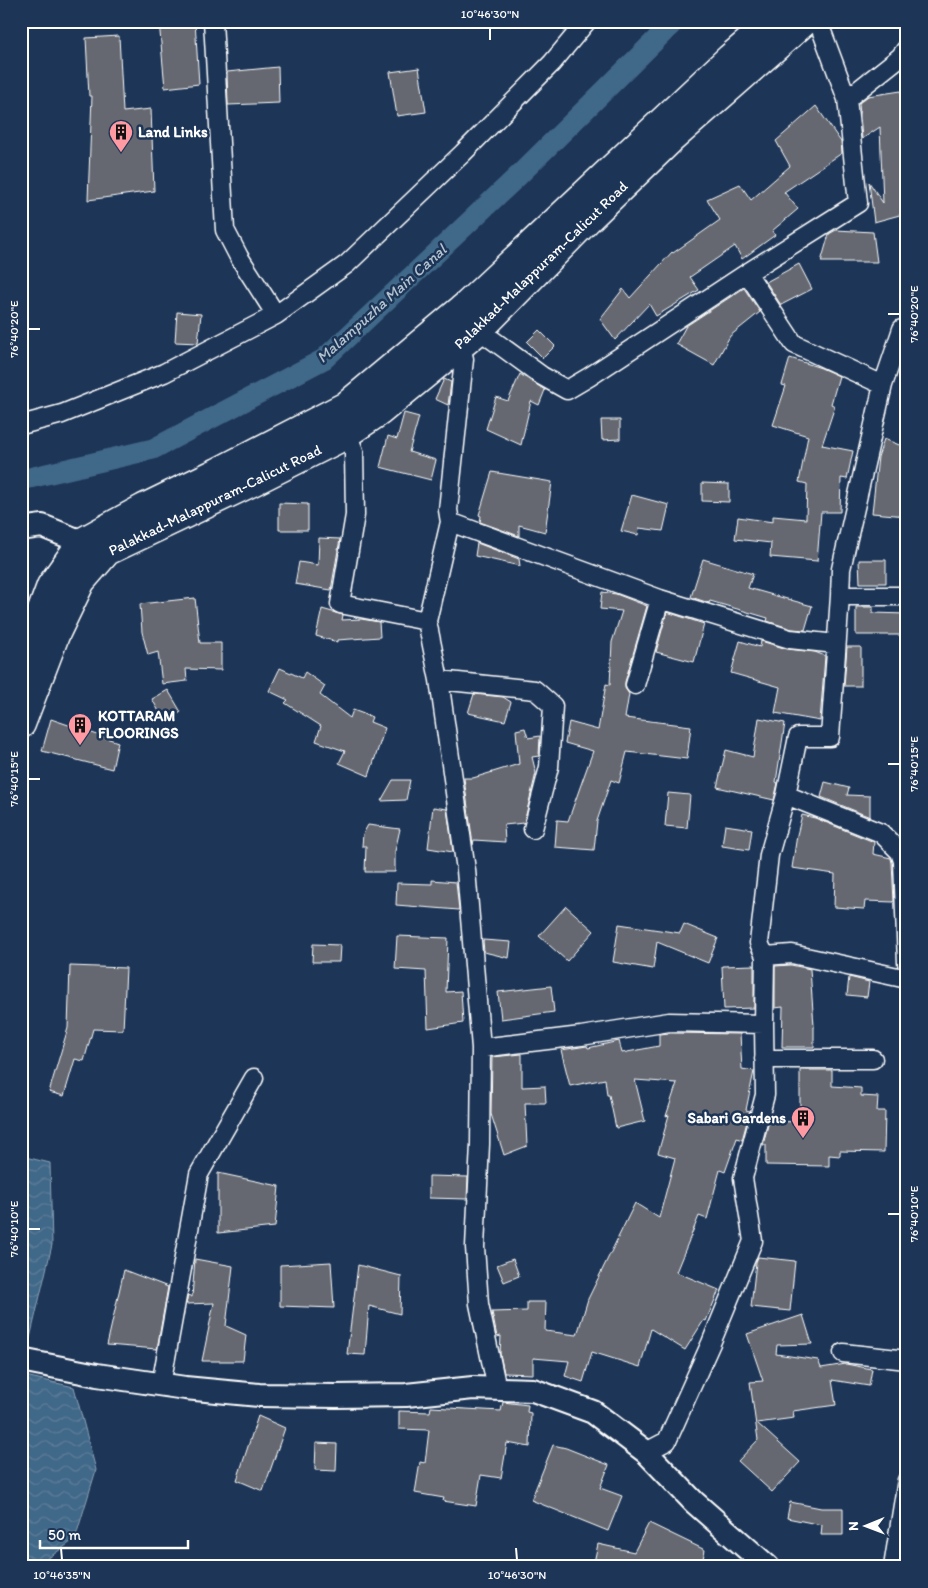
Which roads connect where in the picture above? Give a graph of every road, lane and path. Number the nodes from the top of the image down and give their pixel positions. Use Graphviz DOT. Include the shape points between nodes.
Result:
graph roads {
  1 [pos="212,21"];
  2 [pos="587,21"];
  3 [pos="773,21"];
  4 [pos="805,21"];
  5 [pos="818,21"];
  6 [pos="907,48"];
  7 [pos="848,99"];
  8 [pos="747,273"];
  9 [pos="276,315"];
  10 [pos="907,329"];
  11 [pos="470,338"];
  12 [pos="883,385"];
  13 [pos="21,425"];
  14 [pos="347,433"];
  15 [pos="450,522"];
  16 [pos="21,529"];
  17 [pos="91,550"];
  18 [pos="840,596"];
  19 [pos="907,596"];
  20 [pos="660,600"];
  21 [pos="427,621"];
  22 [pos="836,644"];
  23 [pos="21,667"];
  24 [pos="439,680"];
  25 [pos="635,685"];
  26 [pos="21,724"];
  27 [pos="786,795"];
  28 [pos="533,829"];
  29 [pos="765,956"];
  30 [pos="907,963"];
  31 [pos="907,979"];
  32 [pos="764,1024"];
  33 [pos="481,1048"];
  34 [pos="764,1059"];
  35 [pos="873,1059"];
  36 [pos="254,1078"];
  37 [pos="843,1353"];
  38 [pos="21,1360"];
  39 [pos="907,1360"];
  40 [pos="161,1385"];
  41 [pos="497,1388"];
  42 [pos="646,1452"];
  43 [pos="907,1480"];
  44 [pos="768,1567"];
  45 [pos="893,1567"];
  1 -- 9 [label="street" via="225,230"];
  2 -- 9 [label="street" via="552,63 347,264"];
  3 -- 17 [label="highway, Palakkad-Malappuram-Calicut Road" via="468,305 346,406 144,508"];
  4 -- 11 [label="highway, Palakkad-Malappuram-Calicut Road" via="671,139"];
  5 -- 7 [label="street"];
  6 -- 7 [label="street"];
  7 -- 8 [label="street" via="858,203"];
  8 -- 11 [label="street" via="567,390"];
  8 -- 12 [label="street" via="794,344"];
  9 -- 13 [label="street" via="164,373 62,414"];
  10 -- 12 [label="street" via="902,329"];
  11 -- 14 [label="highway, Palakkad-Malappuram-Calicut Road" via="380,411"];
  11 -- 15 [label="street" via="464,359 448,510"];
  12 -- 18 [label="street" via="841,569"];
  14 -- 17 [label="highway, Palakkad-Malappuram-Calicut Road" via="107,551"];
  14 -- 21 [label="street" via="354,451 356,515 340,604"];
  15 -- 20 [label="street"];
  15 -- 21 [label="street"];
  16 -- 17 [label="street" via="42,526"];
  17 -- 23 [label="highway, Palakkad-Malappuram-Calicut Road" via="51,586"];
  17 -- 26 [label="highway, Palakkad-Malappuram-Calicut Road" via="81,581 54,635"];
  18 -- 19 [label="street"];
  18 -- 22 [label="street"];
  20 -- 22 [label="street" via="790,639"];
  20 -- 25 [label="street"];
  21 -- 24 [label="street"];
  22 -- 27 [label="street" via="830,737 798,737"];
  24 -- 28 [label="street" via="536,690 553,706 549,767"];
  24 -- 33 [label="street" via="466,870"];
  27 -- 29 [label="street" via="769,855 759,943"];
  27 -- 30 [label="street" via="881,833 900,852"];
  29 -- 31 [label="street" via="792,954"];
  29 -- 32 [label="street"];
  32 -- 33 [label="street" via="669,1022"];
  32 -- 34 [label="street"];
  33 -- 41 [label="street" via="475,1247 479,1304"];
  34 -- 35 [label="street"];
  34 -- 42 [label="street" via="765,1095 744,1178 753,1241 667,1441"];
  36 -- 40 [label="street" via="199,1174"];
  37 -- 39 [label="street"];
  38 -- 40 [label="street"];
  40 -- 41 [label="street" via="259,1395 336,1396"];
  41 -- 42 [label="street" via="533,1390 593,1412"];
  42 -- 44 [label="street" via="694,1502"];
  43 -- 45 [label="street"];
}
